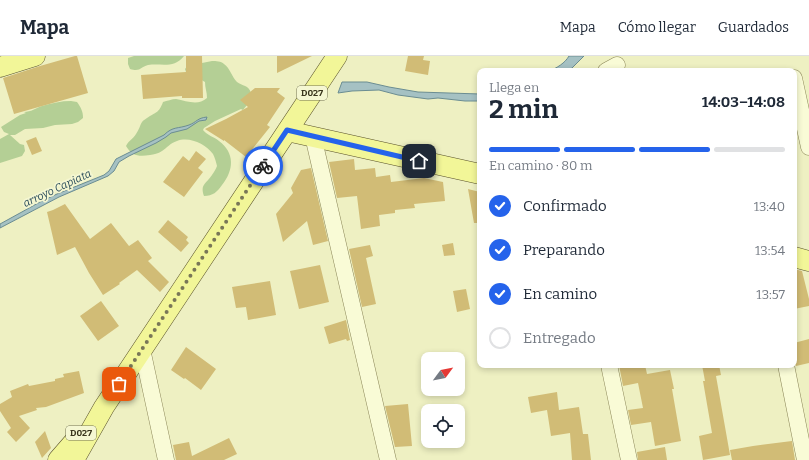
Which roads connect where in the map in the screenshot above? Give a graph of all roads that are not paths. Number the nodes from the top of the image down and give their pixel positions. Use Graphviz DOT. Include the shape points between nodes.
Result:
graph roads {
  1 [pos="35,56"];
  2 [pos="337,56"];
  3 [pos="0,67"];
  4 [pos="797,90"];
  5 [pos="287,130"];
  6 [pos="313,136"];
  7 [pos="809,147"];
  8 [pos="477,173"];
  9 [pos="797,258"];
  10 [pos="809,261"];
  11 [pos="142,350"];
  12 [pos="610,368"];
  13 [pos="787,368"];
  14 [pos="104,407"];
  15 [pos="58,460"];
  16 [pos="74,460"];
  17 [pos="166,460"];
  18 [pos="388,460"];
  19 [pos="629,460"];
  20 [pos="805,460"];
  1 -- 3 [label="main road"];
  2 -- 5 [label="main road, D027"];
  4 -- 7 [label="street"];
  5 -- 6 [label="main road"];
  5 -- 11 [label="main road, D027"];
  6 -- 8 [label="main road"];
  6 -- 18 [label="street"];
  9 -- 10 [label="main road"];
  11 -- 14 [label="main road, D027"];
  11 -- 17 [label="street"];
  12 -- 19 [label="street"];
  13 -- 20 [label="street"];
  14 -- 15 [label="main road, D027"];
  14 -- 16 [label="main road, D027"];
}
